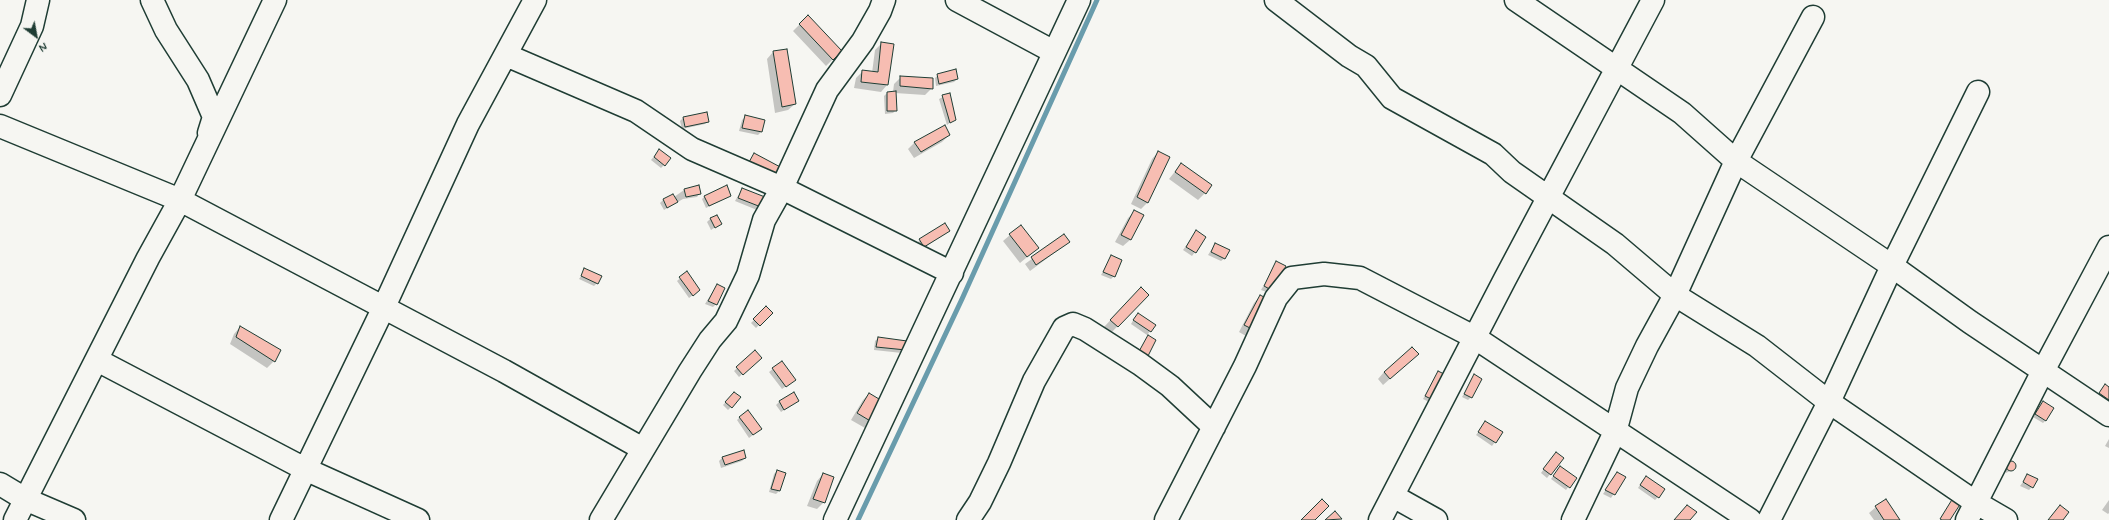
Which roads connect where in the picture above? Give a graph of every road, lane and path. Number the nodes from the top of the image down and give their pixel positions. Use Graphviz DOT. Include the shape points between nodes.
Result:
graph roads {
  1 [pos="38,0"];
  2 [pos="152,0"];
  3 [pos="275,0"];
  4 [pos="535,0"];
  5 [pos="884,0"];
  6 [pos="957,0"];
  7 [pos="1078,0"];
  8 [pos="1276,0"];
  9 [pos="1516,0"];
  10 [pos="1653,0"];
  11 [pos="1813,17"];
  12 [pos="1054,52"];
  13 [pos="506,55"];
  14 [pos="1616,69"];
  15 [pos="1978,92"];
  16 [pos="0,95"];
  17 [pos="0,126"];
  18 [pos="201,157"];
  19 [pos="1736,161"];
  20 [pos="782,188"];
  21 [pos="1548,197"];
  22 [pos="180,200"];
  23 [pos="2109,247"];
  24 [pos="1892,266"];
  25 [pos="952,273"];
  26 [pos="1676,295"];
  27 [pos="383,308"];
  28 [pos="1474,337"];
  29 [pos="98,360"];
  30 [pos="2043,370"];
  31 [pos="1830,402"];
  32 [pos="2109,415"];
  33 [pos="1214,427"];
  34 [pos="1615,432"];
  35 [pos="643,449"];
  36 [pos="305,469"];
  37 [pos="0,484"];
  38 [pos="1393,496"];
  39 [pos="26,499"];
  40 [pos="1971,511"];
  41 [pos="14,520"];
  42 [pos="74,520"];
  43 [pos="281,520"];
  44 [pos="418,520"];
  45 [pos="601,520"];
  46 [pos="836,520"];
  47 [pos="968,520"];
  48 [pos="1166,520"];
  49 [pos="1380,520"];
  50 [pos="1436,520"];
  51 [pos="1573,520"];
  52 [pos="1750,520"];
  53 [pos="1769,520"];
  54 [pos="2006,520"];
  1 -- 16 [label="street" via="32,26"];
  2 -- 18 [label="street" via="166,30 198,80 214,116"];
  3 -- 18 [label="street"];
  4 -- 13 [label="street"];
  5 -- 20 [label="street" via="863,41 827,90"];
  6 -- 12 [label="street"];
  7 -- 12 [label="street"];
  8 -- 21 [label="street" via="1366,66 1392,98 1493,154 1512,172"];
  9 -- 14 [label="street"];
  10 -- 14 [label="street"];
  11 -- 19 [label="street"];
  12 -- 25 [label="street"];
  13 -- 20 [label="street" via="636,111 692,149"];
  13 -- 27 [label="street" via="468,124"];
  14 -- 19 [label="street" via="1682,113"];
  14 -- 21 [label="street"];
  15 -- 24 [label="street"];
  17 -- 22 [label="street"];
  18 -- 22 [label="street"];
  19 -- 24 [label="street"];
  19 -- 26 [label="street"];
  20 -- 25 [label="street"];
  20 -- 35 [label="street" via="764,220 748,275 726,321 710,340"];
  21 -- 26 [label="street" via="1615,244"];
  21 -- 28 [label="street"];
  22 -- 27 [label="street"];
  22 -- 29 [label="street" via="148,258"];
  23 -- 30 [label="street"];
  24 -- 30 [label="street"];
  24 -- 31 [label="street"];
  25 -- 46 [label="street"];
  26 -- 31 [label="street" via="1757,346"];
  26 -- 34 [label="street" via="1647,346 1628,388"];
  27 -- 35 [label="street"];
  27 -- 36 [label="street"];
  28 -- 33 [label="street" via="1360,278 1324,274 1292,278 1276,298"];
  28 -- 34 [label="street"];
  28 -- 38 [label="street"];
  29 -- 36 [label="street"];
  29 -- 39 [label="street"];
  30 -- 32 [label="street"];
  30 -- 40 [label="street"];
  31 -- 40 [label="street"];
  31 -- 53 [label="street"];
  33 -- 47 [label="street" via="1170,386 1140,364 1073,324 1064,328 1034,380 999,463"];
  33 -- 48 [label="street"];
  34 -- 51 [label="street"];
  34 -- 52 [label="street"];
  35 -- 45 [label="street"];
  36 -- 43 [label="street"];
  36 -- 44 [label="street"];
  37 -- 39 [label="street"];
  38 -- 49 [label="street"];
  38 -- 50 [label="street"];
  39 -- 41 [label="street"];
  39 -- 42 [label="street"];
  40 -- 54 [label="street"];
}
